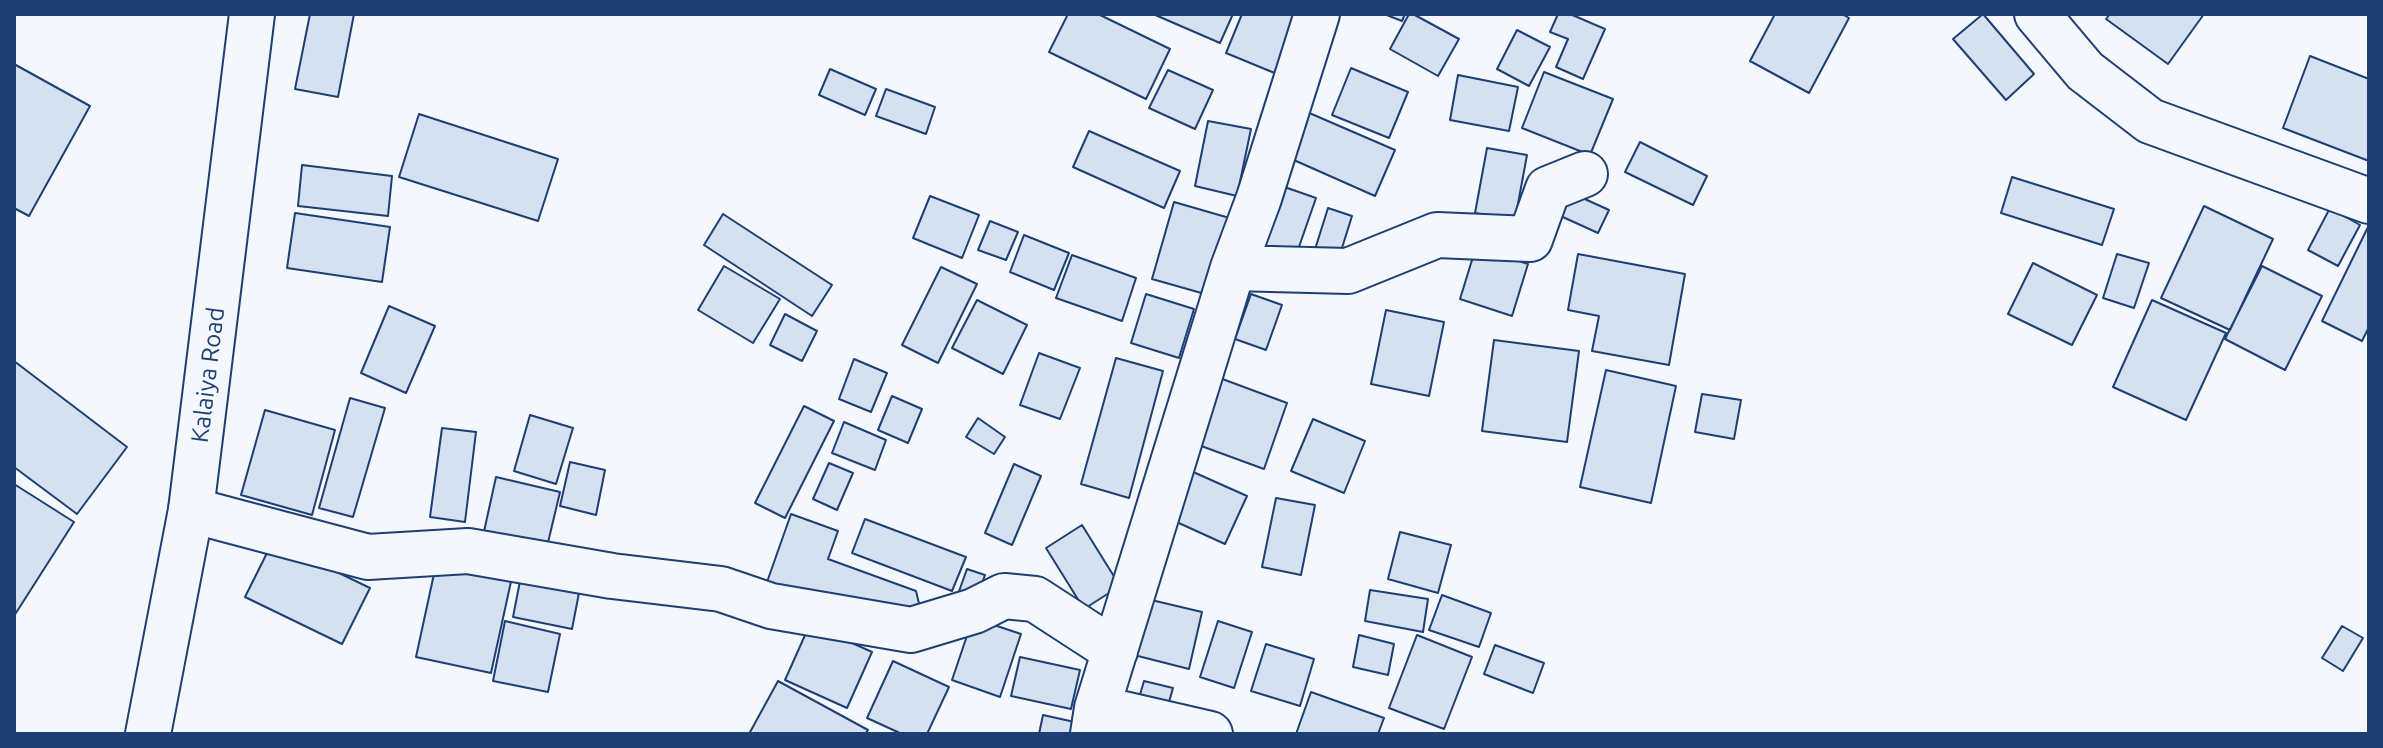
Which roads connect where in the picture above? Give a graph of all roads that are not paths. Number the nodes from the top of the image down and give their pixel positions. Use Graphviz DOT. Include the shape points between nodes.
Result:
graph roads {
  1 [pos="252,14"];
  2 [pos="1317,14"];
  3 [pos="2037,14"];
  4 [pos="1585,174"];
  5 [pos="2369,201"];
  6 [pos="1233,268"];
  7 [pos="191,510"];
  8 [pos="1115,651"];
  9 [pos="1095,721"];
  10 [pos="148,734"];
  11 [pos="1210,734"];
  1 -- 7 [label="street, Kalaiya Road"];
  2 -- 6 [label="street"];
  3 -- 5 [label="street" via="2085,71 2150,121"];
  4 -- 6 [label="street" via="1548,189 1530,239 1437,235 1348,271"];
  6 -- 8 [label="street"];
  7 -- 8 [label="street" via="368,557 468,551 721,589 771,606 911,630 1004,596 1035,599"];
  7 -- 10 [label="street, Kalaiya Road"];
  8 -- 9 [label="street"];
  9 -- 11 [label="street"];
}
